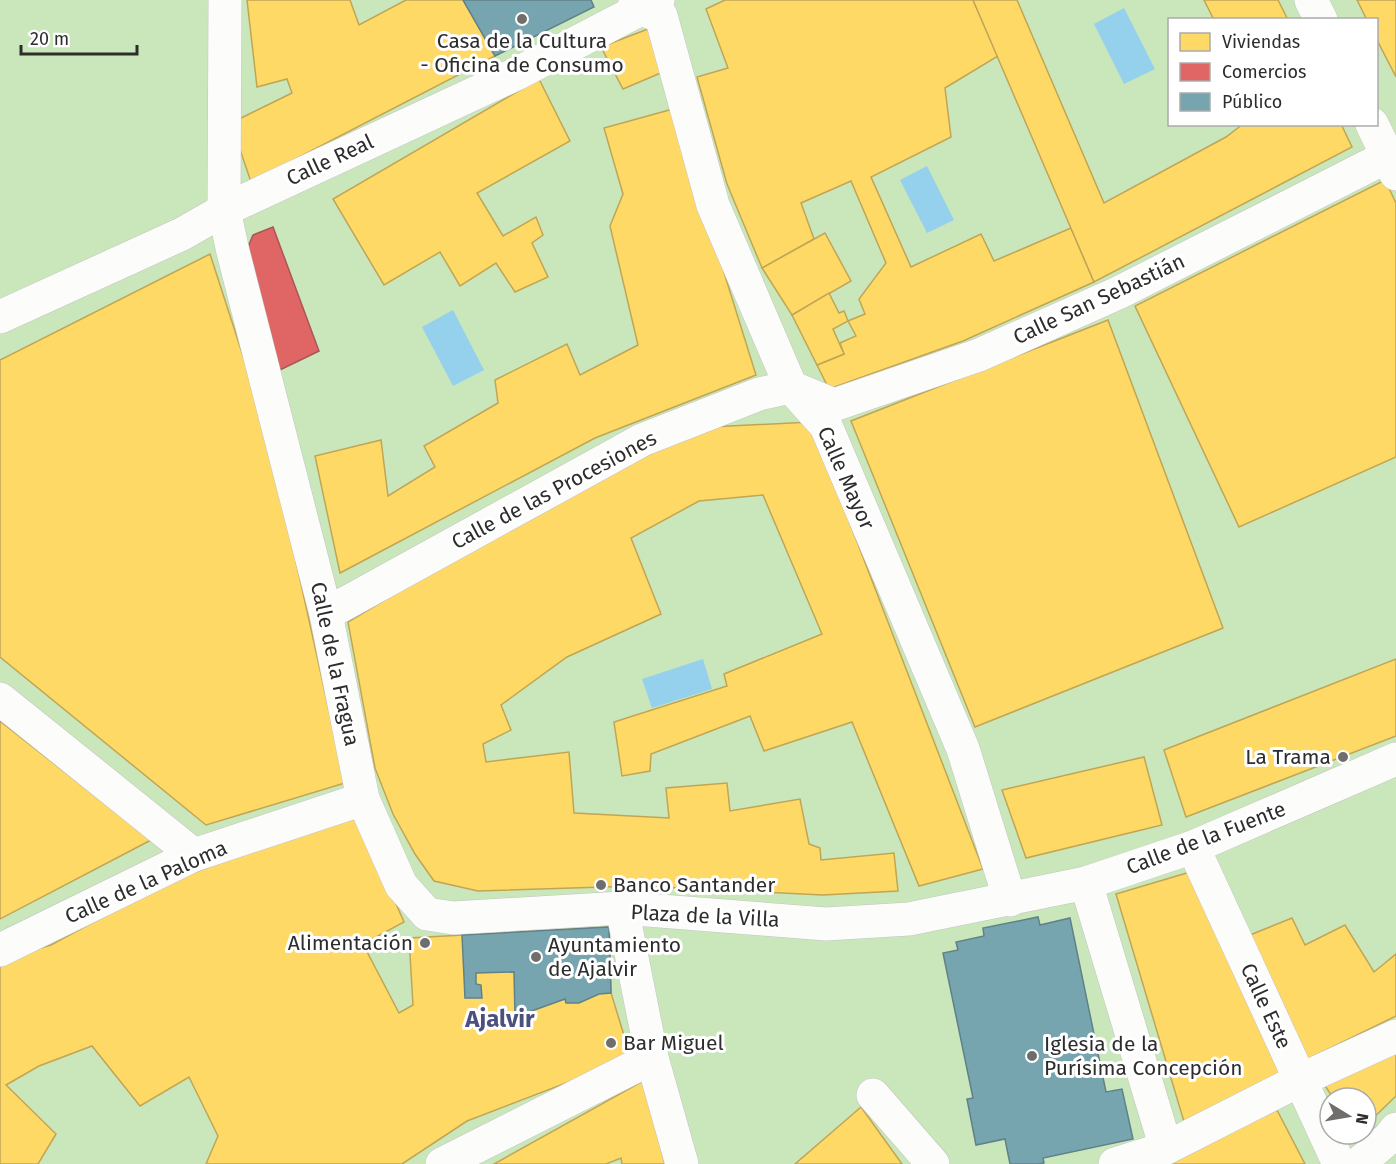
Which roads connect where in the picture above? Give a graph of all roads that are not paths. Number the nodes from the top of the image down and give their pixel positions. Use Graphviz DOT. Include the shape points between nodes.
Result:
graph roads {
  1 [pos="225,0"];
  2 [pos="1311,0"];
  3 [pos="644,3"];
  4 [pos="1320,18"];
  5 [pos="1373,126"];
  6 [pos="1393,160"];
  7 [pos="224,210"];
  8 [pos="0,316"];
  9 [pos="791,387"];
  10 [pos="326,614"];
  11 [pos="0,699"];
  12 [pos="1396,759"];
  13 [pos="363,799"];
  14 [pos="1193,847"];
  15 [pos="194,855"];
  16 [pos="1086,884"];
  17 [pos="1010,900"];
  18 [pos="622,908"];
  19 [pos="0,950"];
  20 [pos="1396,1036"];
  21 [pos="652,1058"];
  22 [pos="1300,1080"];
  23 [pos="873,1095"];
  24 [pos="1396,1129"];
  25 [pos="1166,1148"];
  26 [pos="442,1164"];
  27 [pos="682,1164"];
  28 [pos="933,1164"];
  29 [pos="1115,1164"];
  30 [pos="1339,1164"];
  31 [pos="1358,1164"];
  1 -- 7 [label="street, Calle de la Fragua"];
  2 -- 4 [label="street"];
  3 -- 7 [label="street, Calle Real" via="516,74"];
  3 -- 9 [label="street, Calle Mayor" via="661,16 713,205"];
  5 -- 6 [label="street"];
  6 -- 9 [label="street, Calle San Sebastián" via="1118,293 979,355 834,405"];
  7 -- 8 [label="street, Calle Real" via="182,234"];
  7 -- 10 [label="street, Calle de la Fragua"];
  9 -- 10 [label="street, Calle de las Procesiones" via="759,394 642,440"];
  9 -- 17 [label="street, Calle Mayor" via="826,426 963,749"];
  10 -- 13 [label="street, Calle de la Fragua"];
  11 -- 15 [label="street"];
  12 -- 14 [label="street, Calle de la Fuente"];
  13 -- 15 [label="street, Calle de la Paloma"];
  13 -- 18 [label="street, Calle de la Fragua" via="401,885 427,914 453,918"];
  14 -- 16 [label="street, Calle de la Fuente"];
  14 -- 22 [label="street, Calle Este"];
  15 -- 19 [label="street, Calle de la Paloma"];
  16 -- 17 [label="street, Calle de la Fuente"];
  16 -- 25 [label="street"];
  17 -- 18 [label="street, Plaza de la Villa" via="909,919 826,924"];
  18 -- 21 [label="street, Plaza de la Villa"];
  20 -- 22 [label="street"];
  21 -- 26 [label="street"];
  21 -- 27 [label="street, Plaza de la Villa"];
  22 -- 25 [label="street"];
  22 -- 30 [label="street, Calle Este"];
  23 -- 28 [label="street"];
  24 -- 31 [label="street"];
  25 -- 29 [label="street"];
}
